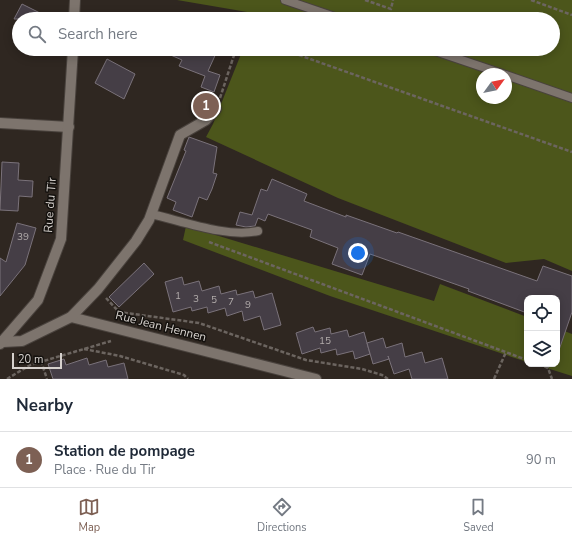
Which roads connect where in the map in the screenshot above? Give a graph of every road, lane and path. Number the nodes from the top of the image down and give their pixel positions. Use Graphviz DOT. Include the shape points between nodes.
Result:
graph roads {
  1 [pos="75,0"];
  2 [pos="285,0"];
  3 [pos="365,0"];
  4 [pos="393,0"];
  5 [pos="531,0"];
  6 [pos="74,12"];
  7 [pos="320,12"];
  8 [pos="572,15"];
  9 [pos="73,56"];
  10 [pos="234,56"];
  11 [pos="302,56"];
  12 [pos="450,56"];
  13 [pos="485,68"];
  14 [pos="512,77"];
  15 [pos="572,98"];
  16 [pos="216,109"];
  17 [pos="0,123"];
  18 [pos="69,127"];
  19 [pos="572,152"];
  20 [pos="151,214"];
  21 [pos="258,231"];
  22 [pos="208,242"];
  23 [pos="98,289"];
  24 [pos="71,317"];
  25 [pos="118,339"];
  26 [pos="2,343"];
  27 [pos="81,349"];
  28 [pos="506,352"];
  29 [pos="524,359"];
  30 [pos="42,361"];
  31 [pos="546,367"];
  32 [pos="7,379"];
  33 [pos="47,379"];
  34 [pos="188,379"];
  35 [pos="316,379"];
  36 [pos="388,379"];
  37 [pos="494,379"];
  38 [pos="552,379"];
  1 -- 6 [label="street"];
  2 -- 7 [label="lane"];
  3 -- 4 [label="path" via="390,9"];
  5 -- 8 [label="path"];
  9 -- 18 [label="street, Rue du Tir"];
  10 -- 16 [label="path"];
  11 -- 19 [label="path"];
  12 -- 13 [label="lane"];
  14 -- 15 [label="lane"];
  16 -- 20 [label="street" via="206,120 180,135"];
  17 -- 18 [label="street"];
  18 -- 26 [label="street, Rue du Tir" via="61,239 38,300"];
  20 -- 21 [label="lane" via="246,234"];
  20 -- 23 [label="street" via="136,240"];
  22 -- 28 [label="path"];
  23 -- 24 [label="street"];
  23 -- 36 [label="path, Rue Jean Hennen" via="119,312 199,323 306,360 362,369"];
  24 -- 26 [label="street" via="22,341"];
  24 -- 35 [label="street, Rue Jean Hennen"];
  25 -- 27 [label="path"];
  27 -- 30 [label="path"];
  27 -- 34 [label="path" via="120,356"];
  28 -- 29 [label="path"];
  28 -- 37 [label="path"];
  30 -- 32 [label="path"];
  30 -- 33 [label="path"];
  31 -- 38 [label="path"];
}
